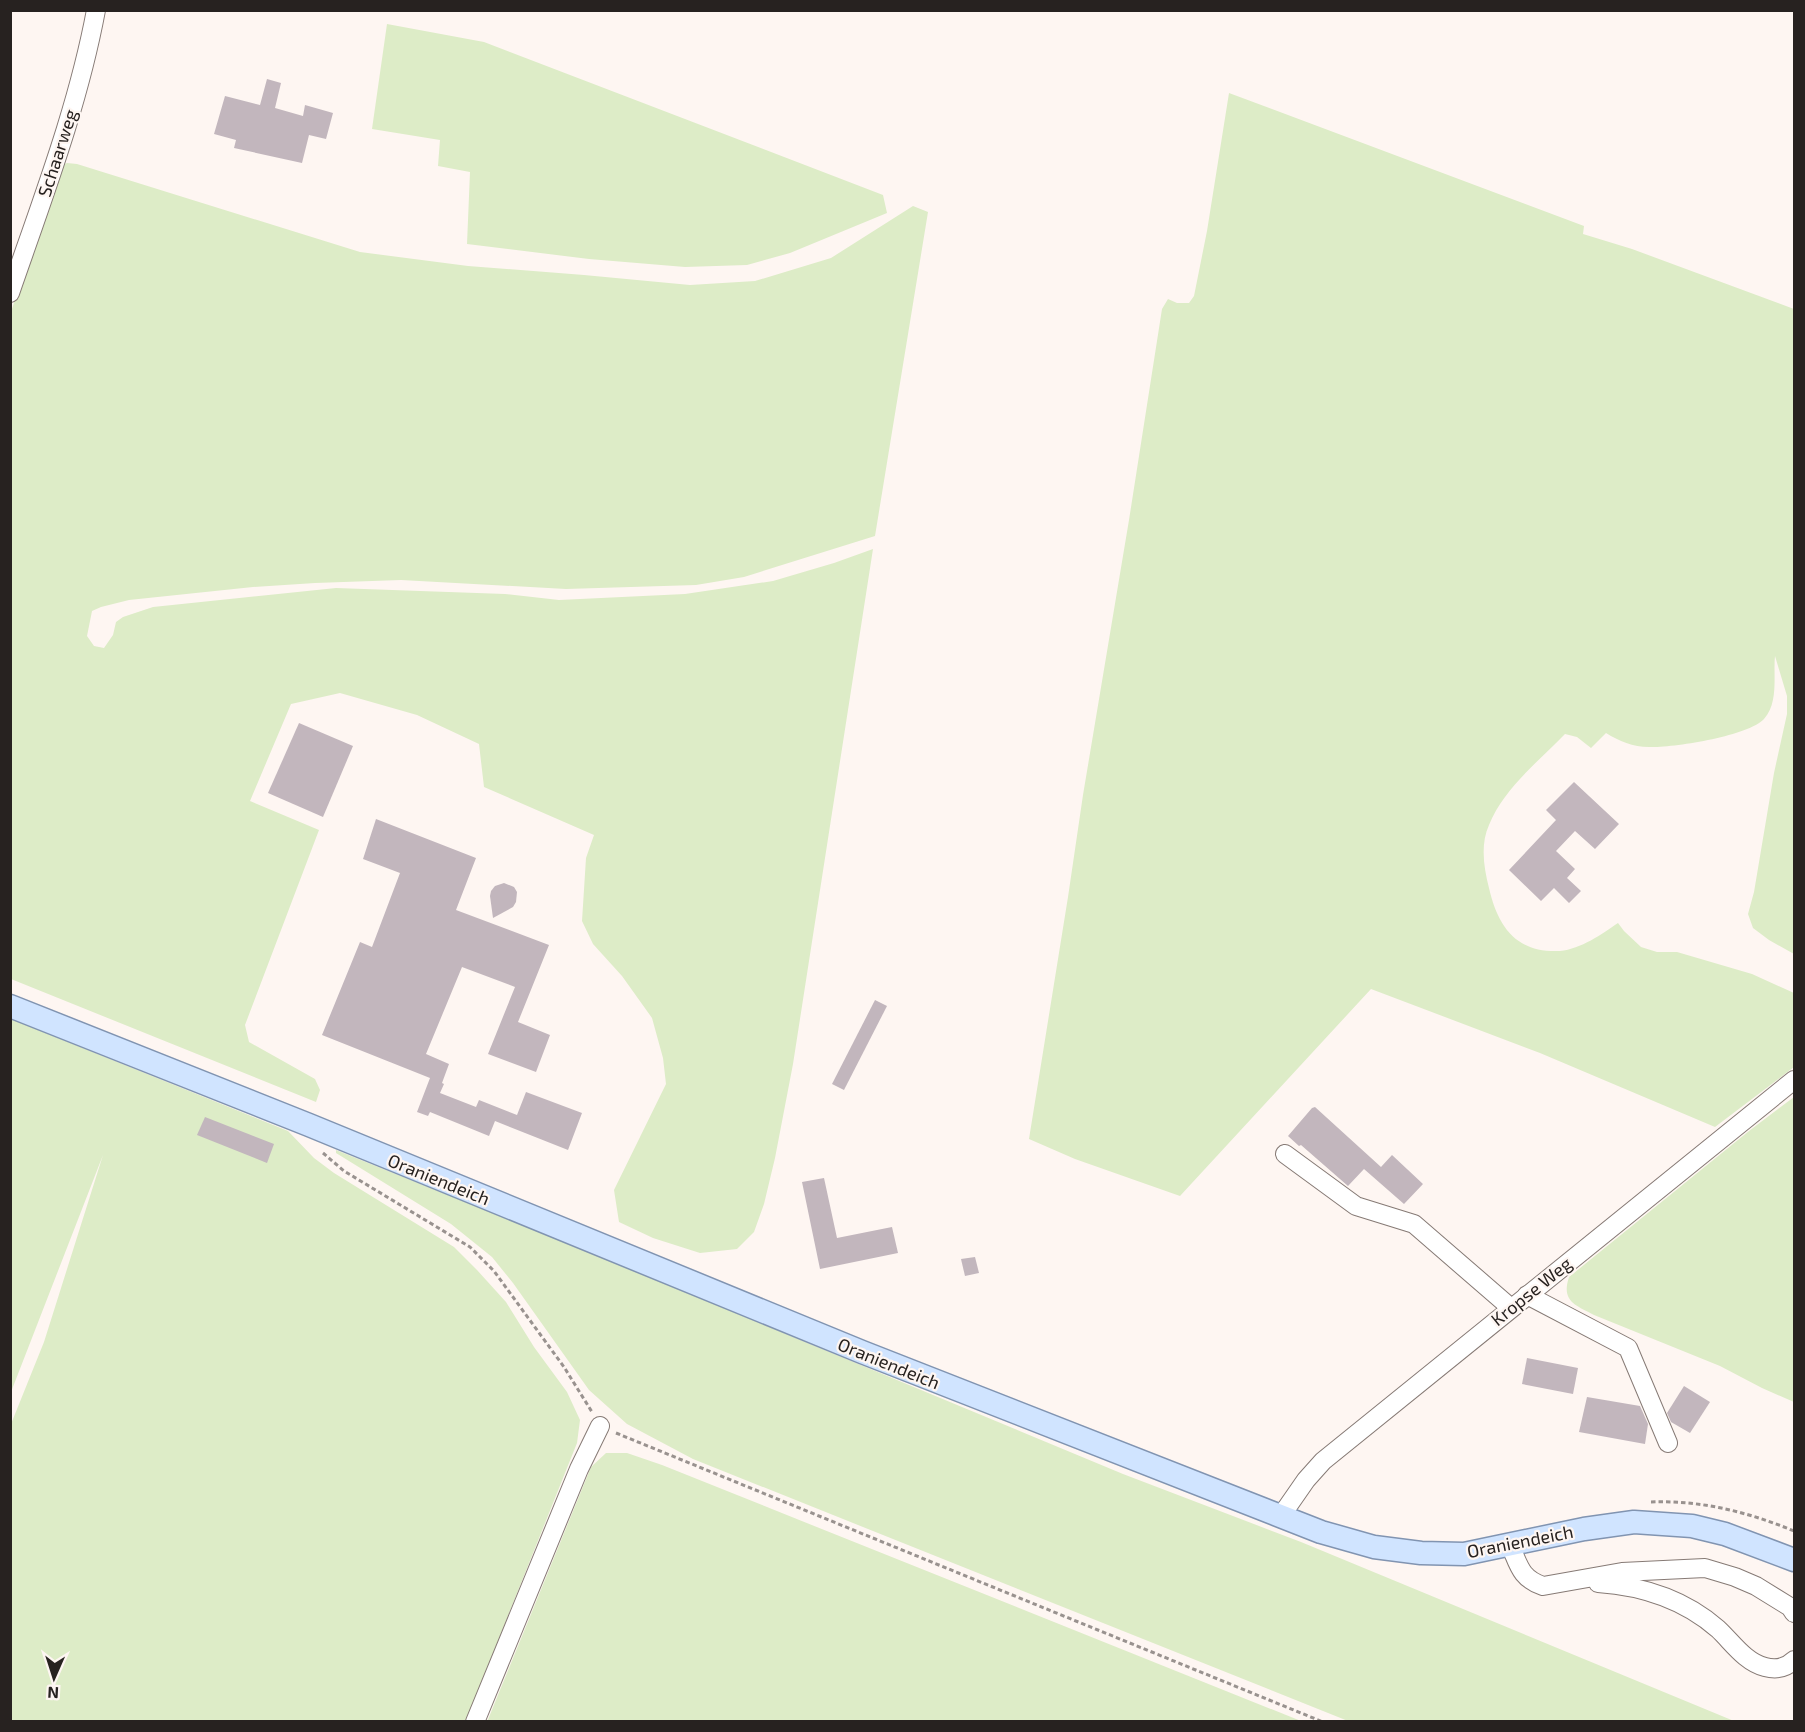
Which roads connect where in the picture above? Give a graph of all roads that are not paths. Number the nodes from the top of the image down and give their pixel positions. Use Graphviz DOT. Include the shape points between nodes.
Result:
graph roads {
  1 [pos="96,10"];
  2 [pos="10,293"];
  3 [pos="10,1006"];
  4 [pos="1794,1080"];
  5 [pos="1285,1154"];
  6 [pos="1527,1295"];
  7 [pos="1511,1308"];
  8 [pos="600,1426"];
  9 [pos="1668,1443"];
  10 [pos="1281,1516"];
  11 [pos="1510,1545"];
  12 [pos="1794,1560"];
  13 [pos="1570,1582"];
  14 [pos="1794,1613"];
  15 [pos="1794,1660"];
  16 [pos="475,1722"];
  1 -- 2 [label="street, Schaarweg" via="70,115"];
  3 -- 10 [label="main road, Oraniendeich" via="862,1352"];
  4 -- 6 [label="street, Kropse Weg"];
  5 -- 7 [label="street" via="1356,1206 1414,1224"];
  6 -- 7 [label="street, Kropse Weg"];
  6 -- 9 [label="street" via="1628,1348"];
  7 -- 10 [label="street, Kropse Weg" via="1323,1461"];
  8 -- 16 [label="street"];
  10 -- 11 [label="main road, Oraniendeich" via="1374,1547 1421,1553 1464,1554"];
  11 -- 12 [label="main road, Oraniendeich" via="1634,1521 1692,1526 1725,1534"];
  11 -- 13 [label="street" via="1524,1576 1531,1582 1543,1586"];
  13 -- 14 [label="street" via="1622,1572 1705,1568 1756,1586"];
  13 -- 15 [label="street" via="1623,1585 1649,1592 1703,1618 1751,1661 1777,1669"];
}
